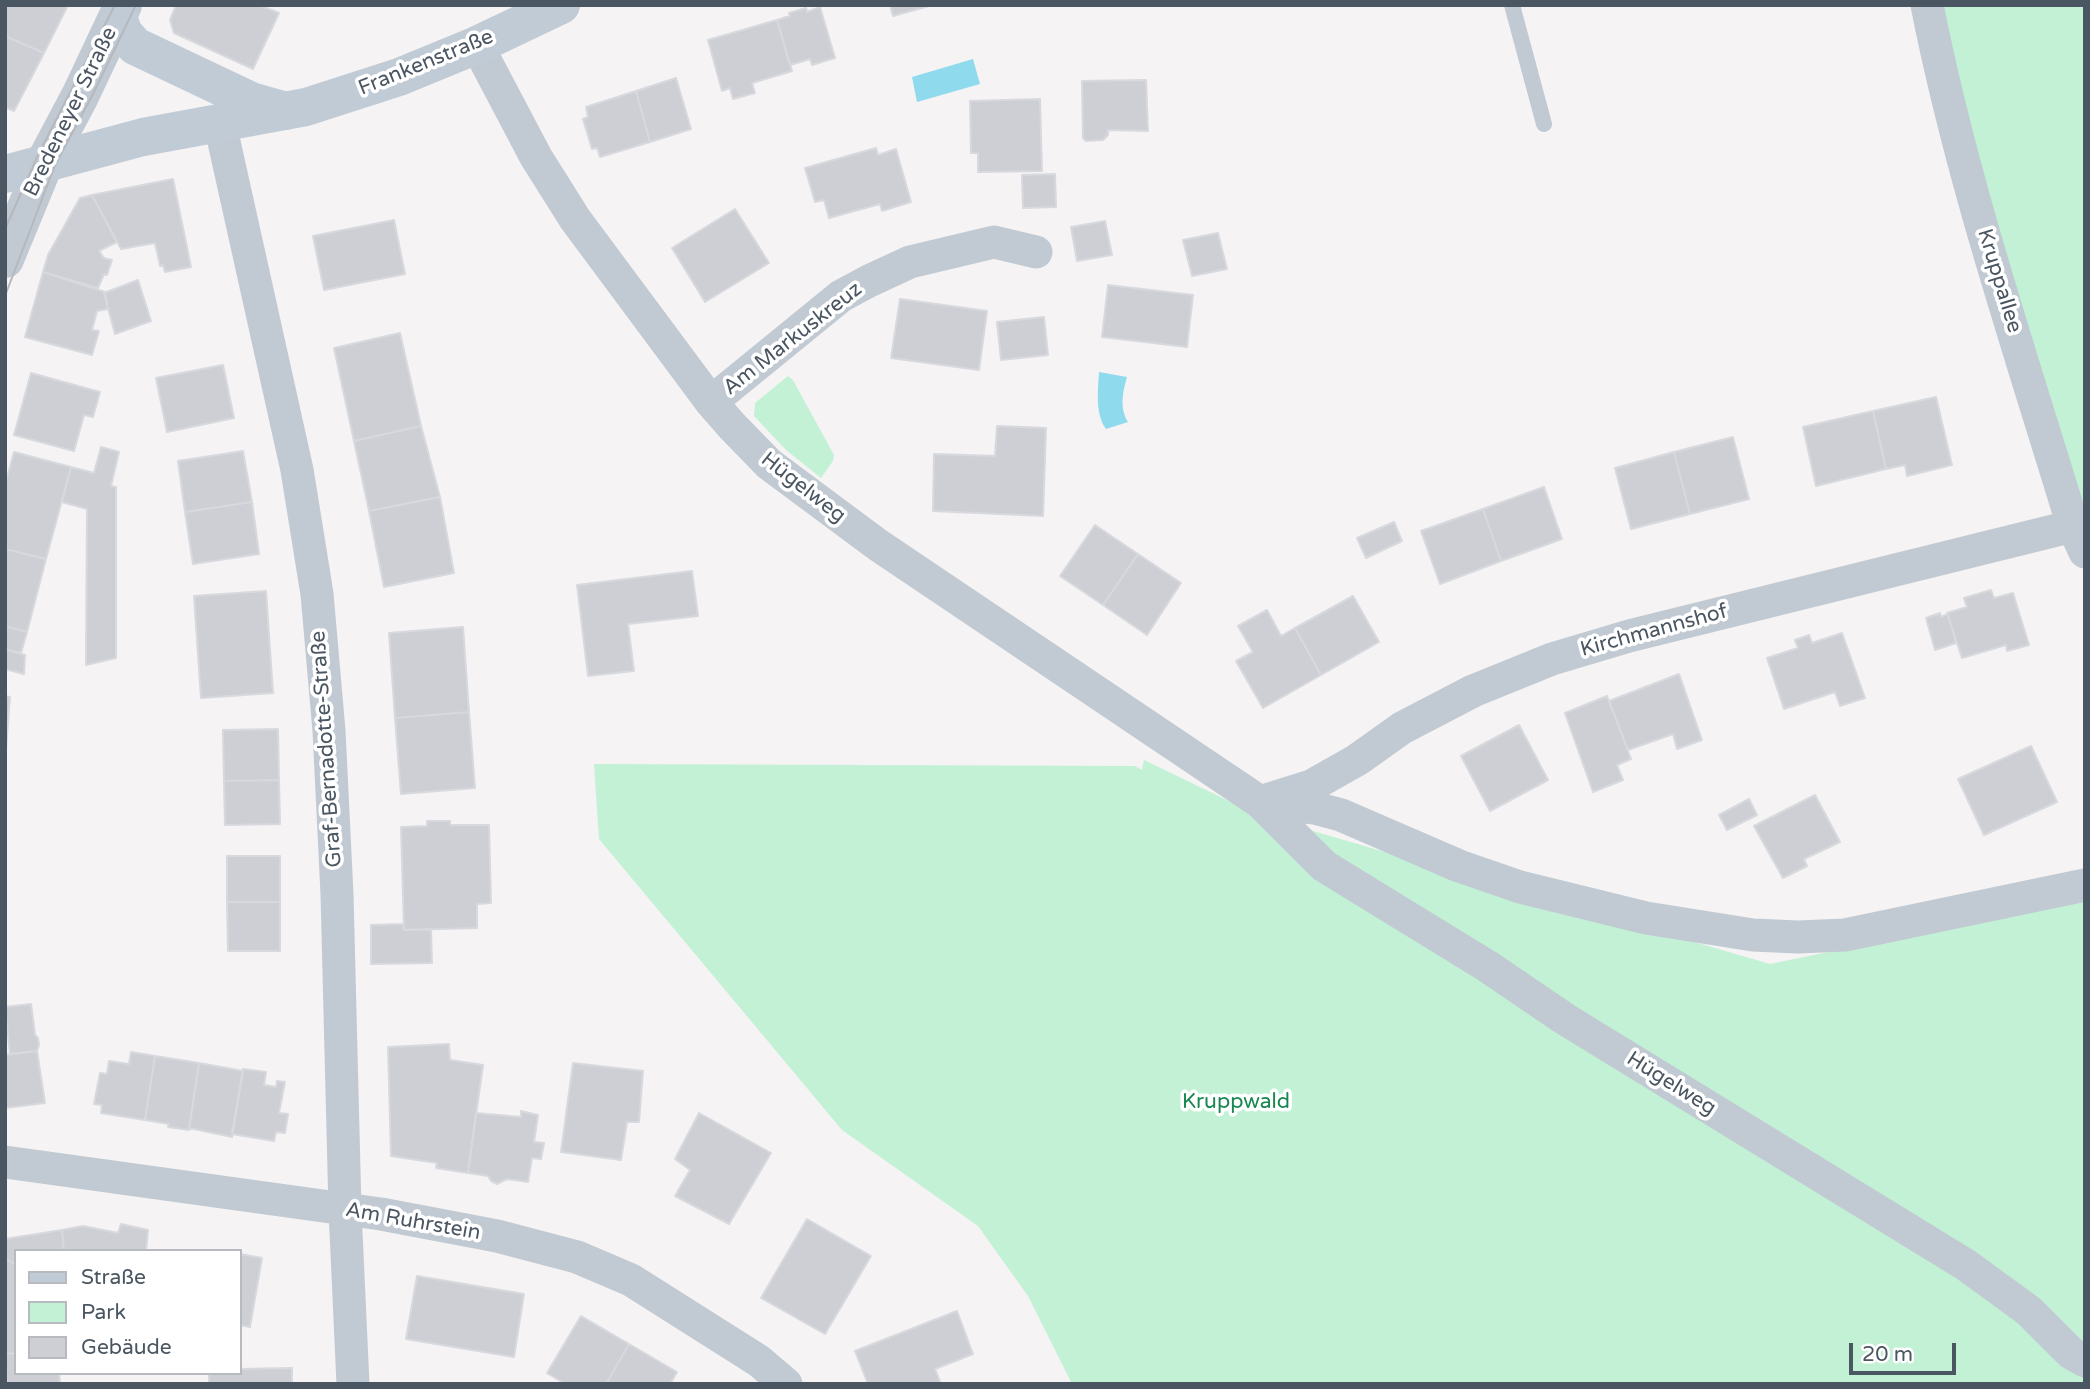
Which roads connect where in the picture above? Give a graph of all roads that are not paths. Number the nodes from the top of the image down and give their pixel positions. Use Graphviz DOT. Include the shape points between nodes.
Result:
graph roads {
  1 [pos="561,5"];
  2 [pos="1512,5"];
  3 [pos="1927,5"];
  4 [pos="120,10"];
  5 [pos="477,45"];
  6 [pos="288,111"];
  7 [pos="220,124"];
  8 [pos="1544,124"];
  9 [pos="45,162"];
  10 [pos="5,174"];
  11 [pos="1037,252"];
  12 [pos="5,259"];
  13 [pos="711,402"];
  14 [pos="2079,539"];
  15 [pos="1260,802"];
  16 [pos="2085,885"];
  17 [pos="5,1162"];
  18 [pos="345,1210"];
  19 [pos="2085,1361"];
  20 [pos="353,1384"];
  21 [pos="786,1384"];
  1 -- 5 [label="main road, Frankenstraße"];
  2 -- 8 [label="lane"];
  3 -- 14 [label="street, Kruppallee" via="1984,232"];
  4 -- 6 [label="main road" via="122,32 135,47 251,102"];
  4 -- 9 [label="street, Bredeneyer Straße"];
  5 -- 6 [label="main road, Frankenstraße" via="388,81"];
  5 -- 13 [label="street, Hügelweg" via="536,157 575,219"];
  6 -- 7 [label="main road, Frankenstraße"];
  7 -- 9 [label="main road, Frankenstraße"];
  7 -- 18 [label="street, Graf-Bernadotte-Straße" via="297,470 317,594 329,731"];
  9 -- 10 [label="main road, Frankenstraße"];
  9 -- 12 [label="street, Bredeneyer Straße"];
  11 -- 13 [label="street, Am Markuskreuz" via="994,242 911,262 869,281 841,296"];
  13 -- 15 [label="street, Hügelweg" via="769,464 878,545"];
  14 -- 15 [label="street, Kirchmannshof" via="1642,632 1552,659 1473,691 1402,728 1311,786"];
  15 -- 16 [label="street, Hügelweg" via="1341,815 1458,866 1520,887 1646,918 1753,935 1845,935"];
  15 -- 19 [label="street, Hügelweg" via="1324,866 1966,1265 2029,1311"];
  17 -- 18 [label="street, Am Ruhrstein"];
  18 -- 20 [label="street, Graf-Bernadotte-Straße"];
  18 -- 21 [label="street, Am Ruhrstein" via="497,1236 578,1257 631,1280"];
}
